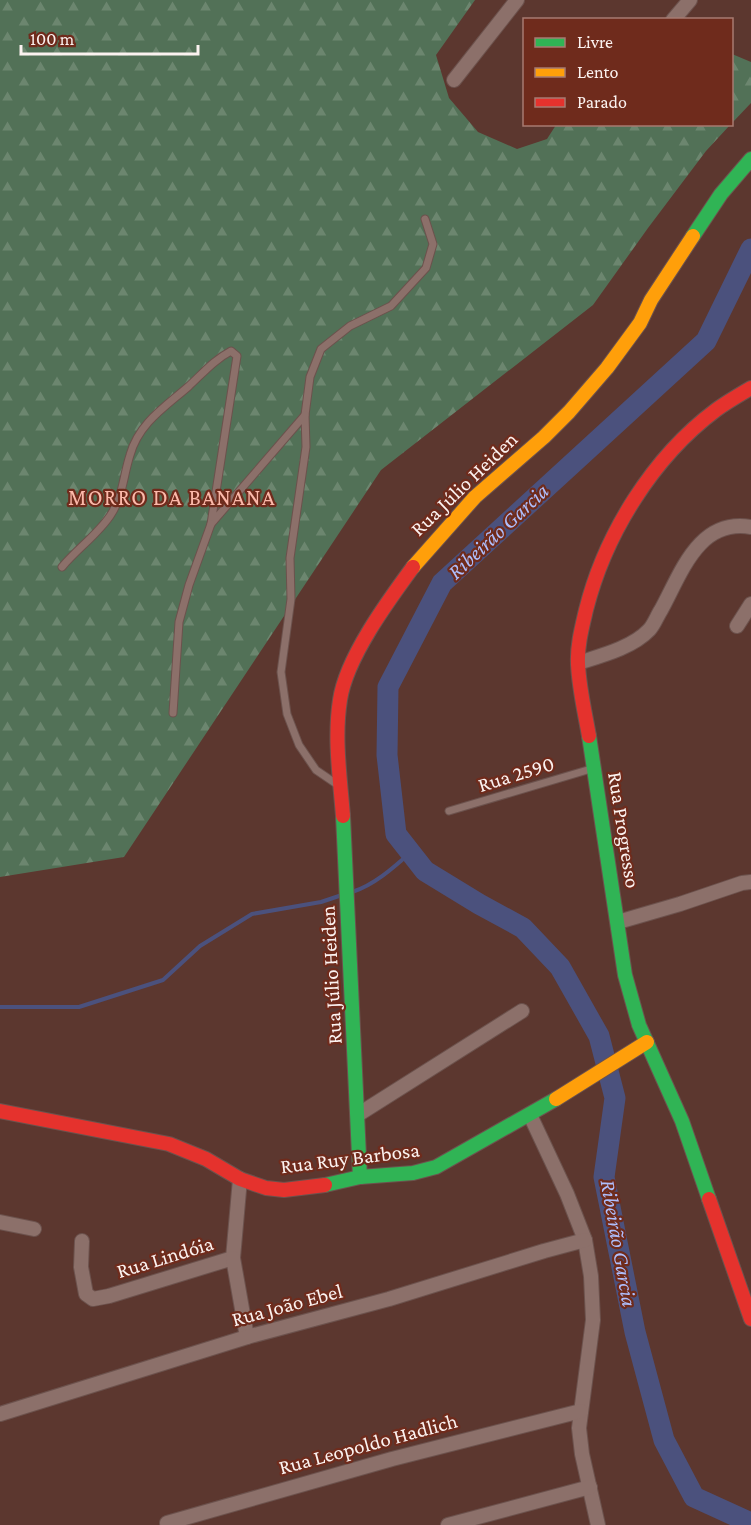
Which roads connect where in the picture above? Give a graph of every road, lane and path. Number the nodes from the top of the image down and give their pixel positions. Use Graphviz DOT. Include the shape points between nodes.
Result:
graph roads {
  1 [pos="517,0"];
  2 [pos="690,0"];
  3 [pos="675,18"];
  4 [pos="454,80"];
  5 [pos="751,159"];
  6 [pos="425,219"];
  7 [pos="751,388"];
  8 [pos="305,415"];
  9 [pos="211,524"];
  10 [pos="748,530"];
  11 [pos="62,567"];
  12 [pos="751,604"];
  13 [pos="737,626"];
  14 [pos="578,663"];
  15 [pos="173,713"];
  16 [pos="593,768"];
  17 [pos="342,788"];
  18 [pos="449,811"];
  19 [pos="751,882"];
  20 [pos="618,922"];
  21 [pos="522,1011"];
  22 [pos="647,1042"];
  23 [pos="0,1111"];
  24 [pos="359,1114"];
  25 [pos="530,1115"];
  26 [pos="360,1177"];
  27 [pos="240,1179"];
  28 [pos="0,1222"];
  29 [pos="34,1229"];
  30 [pos="585,1240"];
  31 [pos="82,1241"];
  32 [pos="233,1258"];
  33 [pos="751,1319"];
  34 [pos="247,1337"];
  35 [pos="581,1411"];
  36 [pos="0,1414"];
  37 [pos="590,1487"];
  38 [pos="167,1523"];
  39 [pos="448,1525"];
  40 [pos="598,1525"];
  1 -- 4 [label="street"];
  2 -- 3 [label="street"];
  5 -- 17 [label="street, Rua Júlio Heiden" via="721,194 607,368 544,437 458,514 417,561 384,608 354,660 340,698 337,732"];
  6 -- 8 [label="lane" via="433,244 426,268 391,306 350,326 321,349 310,377"];
  7 -- 14 [label="street, Rua Progresso" via="704,420 641,491 612,539 591,590 579,640"];
  8 -- 9 [label="lane"];
  8 -- 17 [label="lane" via="306,447 290,558 291,599 281,672 287,714 299,746 316,770"];
  9 -- 11 [label="lane" via="237,356 231,351 217,358 149,421 130,454 122,493 110,517"];
  9 -- 15 [label="lane" via="179,622"];
  10 -- 14 [label="street" via="716,531 694,548 649,630 617,651"];
  12 -- 13 [label="street"];
  14 -- 16 [label="street, Rua Progresso"];
  16 -- 18 [label="lane, Rua 2590"];
  16 -- 20 [label="street, Rua Progresso"];
  17 -- 24 [label="street, Rua Júlio Heiden"];
  19 -- 20 [label="street"];
  20 -- 22 [label="street, Rua Progresso" via="625,975"];
  21 -- 24 [label="street"];
  22 -- 25 [label="street, Rua Ruy Barbosa"];
  22 -- 33 [label="street, Rua Progresso" via="682,1121"];
  23 -- 27 [label="street, Rua Ruy Barbosa" via="169,1144"];
  24 -- 26 [label="street, Rua Júlio Heiden"];
  25 -- 26 [label="street, Rua Ruy Barbosa" via="436,1167"];
  25 -- 30 [label="street"];
  26 -- 27 [label="street, Rua Ruy Barbosa" via="284,1190"];
  27 -- 32 [label="street, Rua Lindóia"];
  28 -- 29 [label="street"];
  30 -- 34 [label="street, Rua João Ebel"];
  30 -- 35 [label="street" via="593,1320"];
  31 -- 32 [label="street, Rua Lindóia" via="86,1294 93,1299"];
  32 -- 34 [label="street"];
  34 -- 36 [label="street, Rua João Ebel"];
  35 -- 37 [label="street" via="579,1428"];
  35 -- 38 [label="street, Rua Leopoldo Hadlich" via="297,1484"];
  37 -- 39 [label="street"];
  37 -- 40 [label="street"];
}
